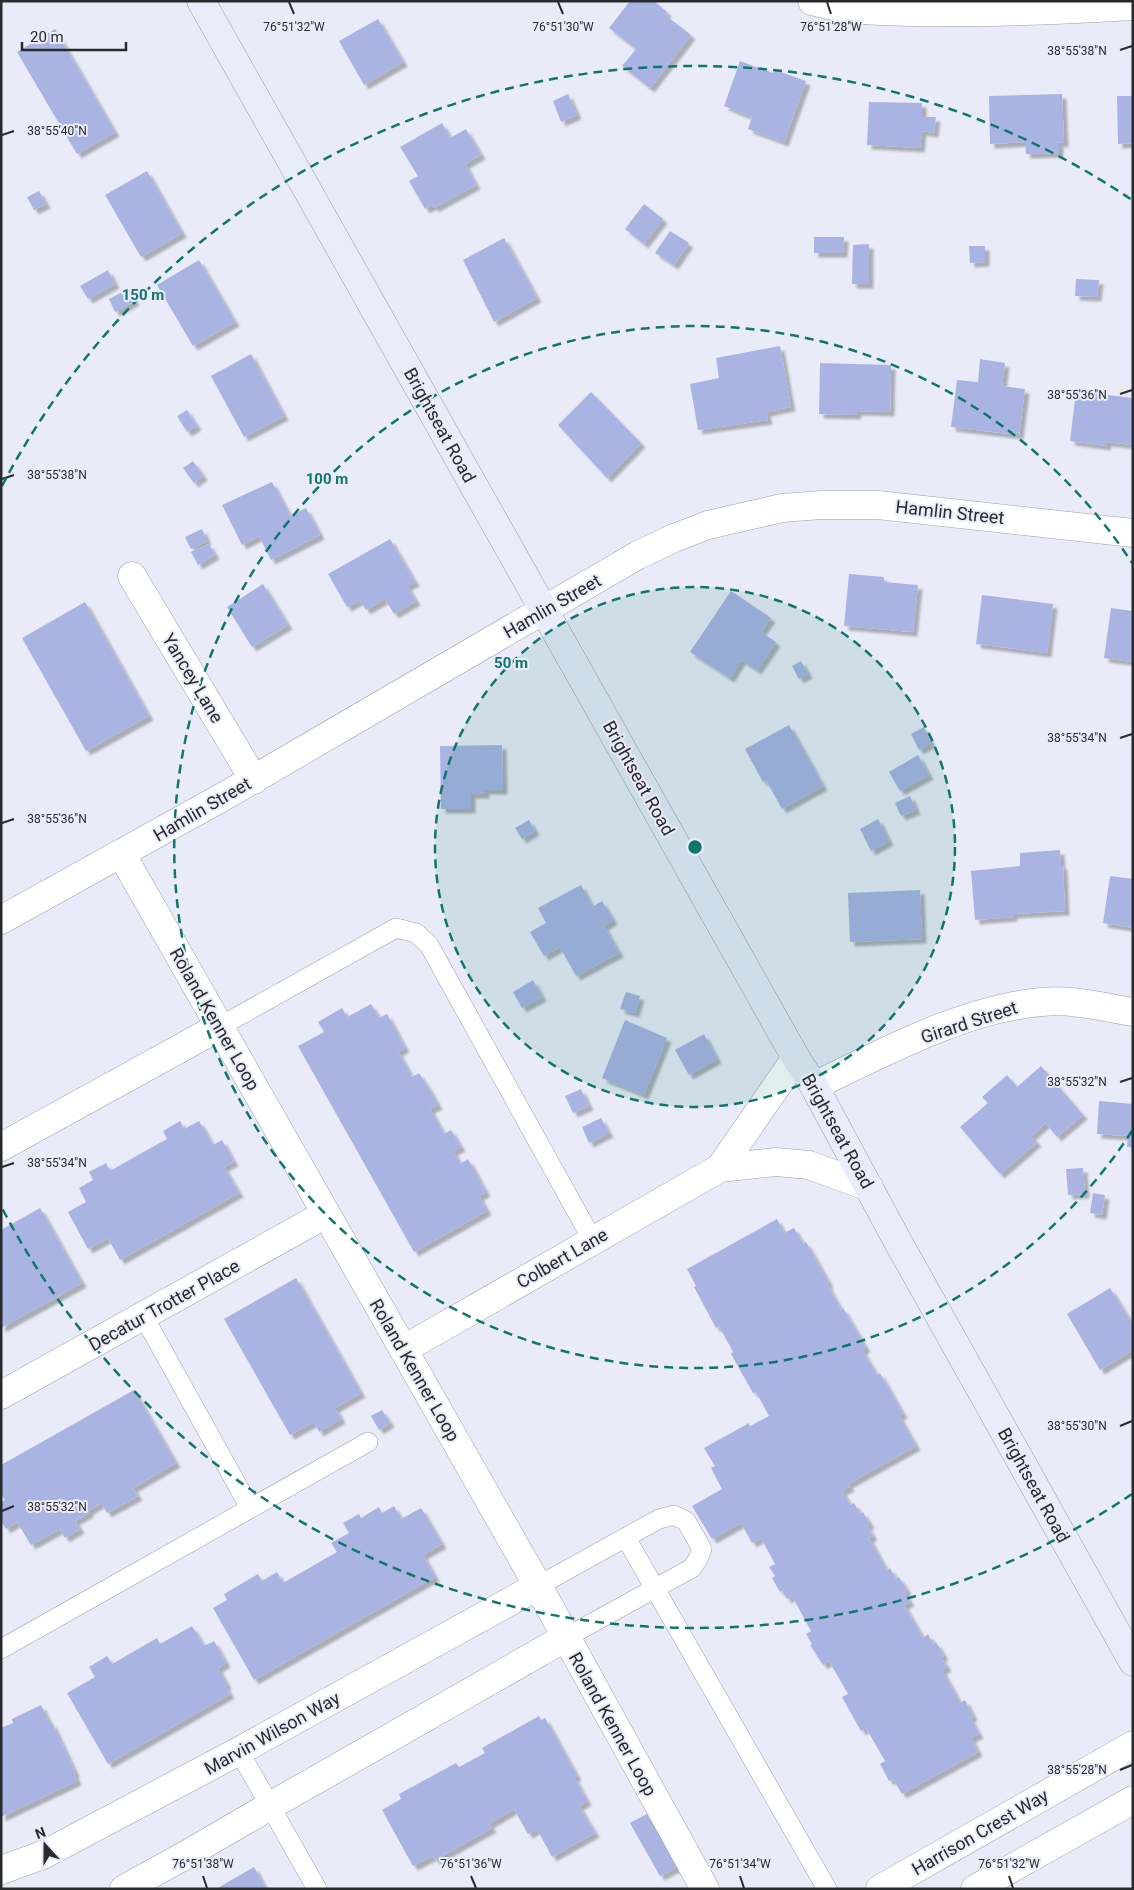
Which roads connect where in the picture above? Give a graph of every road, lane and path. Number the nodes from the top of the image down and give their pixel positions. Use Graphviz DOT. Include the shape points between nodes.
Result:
graph roads {
  1 [pos="201,1"];
  2 [pos="812,1"];
  3 [pos="1133,6"];
  4 [pos="1133,533"];
  5 [pos="132,576"];
  6 [pos="544,610"];
  7 [pos="254,780"];
  8 [pos="122,854"];
  9 [pos="1,920"];
  10 [pos="1133,1012"];
  11 [pos="219,1027"];
  12 [pos="796,1058"];
  13 [pos="814,1086"];
  14 [pos="1,1147"];
  15 [pos="720,1168"];
  16 [pos="869,1187"];
  17 [pos="326,1214"];
  18 [pos="593,1241"];
  19 [pos="144,1317"];
  20 [pos="404,1349"];
  21 [pos="1,1396"];
  22 [pos="368,1442"];
  23 [pos="250,1508"];
  24 [pos="626,1538"];
  25 [pos="538,1586"];
  26 [pos="655,1588"];
  27 [pos="566,1638"];
  28 [pos="1,1649"];
  29 [pos="1133,1662"];
  30 [pos="1133,1745"];
  31 [pos="239,1751"];
  32 [pos="1133,1800"];
  33 [pos="270,1806"];
  34 [pos="1,1870"];
  35 [pos="124,1889"];
  36 [pos="317,1889"];
  37 [pos="704,1889"];
  38 [pos="827,1889"];
  39 [pos="880,1889"];
  40 [pos="975,1889"];
  1 -- 6 [label="street, Brightseat Road"];
  2 -- 3 [label="street" via="860,10 909,12"];
  4 -- 6 [label="street, Hamlin Street" via="878,505 782,508 708,525 674,538"];
  5 -- 7 [label="street, Yancey Lane"];
  6 -- 7 [label="street, Hamlin Street"];
  6 -- 12 [label="street, Brightseat Road"];
  7 -- 8 [label="street, Hamlin Street"];
  8 -- 9 [label="street, Hamlin Street"];
  8 -- 11 [label="street, Roland Kenner Loop"];
  10 -- 13 [label="street, Girard Street" via="1043,1002 986,1013 926,1034"];
  11 -- 14 [label="street"];
  11 -- 17 [label="street, Roland Kenner Loop"];
  11 -- 18 [label="lane" via="396,928 416,933 429,945"];
  12 -- 13 [label="street, Brightseat Road"];
  12 -- 15 [label="street, Colbert Lane"];
  13 -- 16 [label="street, Brightseat Road"];
  15 -- 16 [label="street, Colbert Lane" via="776,1162 809,1165"];
  15 -- 18 [label="street, Colbert Lane"];
  16 -- 29 [label="street, Brightseat Road"];
  17 -- 19 [label="street, Decatur Trotter Place"];
  17 -- 20 [label="street, Roland Kenner Loop"];
  18 -- 20 [label="street, Colbert Lane"];
  19 -- 21 [label="street, Decatur Trotter Place"];
  19 -- 23 [label="lane"];
  20 -- 25 [label="street, Roland Kenner Loop"];
  22 -- 23 [label="lane"];
  23 -- 28 [label="lane"];
  24 -- 25 [label="lane"];
  24 -- 26 [label="lane"];
  24 -- 26 [label="lane" via="659,1519 674,1516 686,1521 702,1549 698,1559 692,1568"];
  25 -- 27 [label="street, Roland Kenner Loop"];
  25 -- 31 [label="street, Marvin Wilson Way"];
  26 -- 27 [label="lane"];
  26 -- 38 [label="lane"];
  27 -- 33 [label="street"];
  27 -- 37 [label="street, Roland Kenner Loop"];
  30 -- 39 [label="street, Harrison Crest Way"];
  31 -- 33 [label="lane"];
  31 -- 34 [label="street, Marvin Wilson Way" via="43,1855"];
  32 -- 40 [label="street"];
  33 -- 35 [label="street"];
  33 -- 36 [label="lane"];
}
